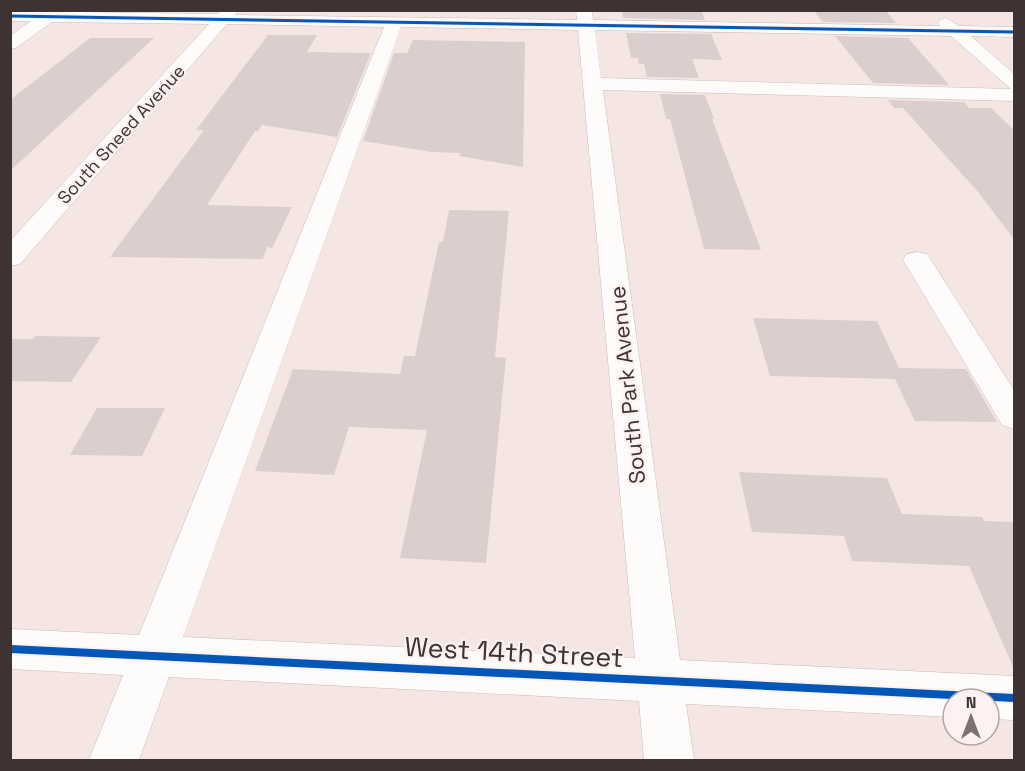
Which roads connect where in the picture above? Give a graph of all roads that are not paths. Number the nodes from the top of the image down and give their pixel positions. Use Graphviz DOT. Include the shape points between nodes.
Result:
graph roads {
  1 [pos="932,10"];
  2 [pos="227,15"];
  3 [pos="10,16"];
  4 [pos="48,17"];
  5 [pos="585,17"];
  6 [pos="395,21"];
  7 [pos="954,30"];
  8 [pos="1014,32"];
  9 [pos="10,44"];
  10 [pos="593,84"];
  11 [pos="1014,84"];
  12 [pos="1014,95"];
  13 [pos="10,258"];
  14 [pos="917,260"];
  15 [pos="1014,417"];
  16 [pos="10,649"];
  17 [pos="155,656"];
  18 [pos="661,680"];
  19 [pos="1014,698"];
  20 [pos="114,760"];
  21 [pos="669,760"];
  1 -- 7 [label="street"];
  2 -- 4 [label="street"];
  2 -- 6 [label="street"];
  2 -- 13 [label="street, South Sneed Avenue"];
  3 -- 4 [label="street"];
  4 -- 9 [label="street"];
  5 -- 6 [label="street"];
  5 -- 7 [label="street"];
  5 -- 10 [label="street, South Park Avenue"];
  6 -- 17 [label="street"];
  7 -- 8 [label="street"];
  7 -- 11 [label="street"];
  10 -- 12 [label="street"];
  10 -- 18 [label="street, South Park Avenue"];
  14 -- 15 [label="street"];
  16 -- 17 [label="street, West 14th Street"];
  17 -- 18 [label="street, West 14th Street"];
  17 -- 20 [label="street"];
  18 -- 19 [label="street, West 14th Street"];
  18 -- 21 [label="street, South Park Avenue"];
}
